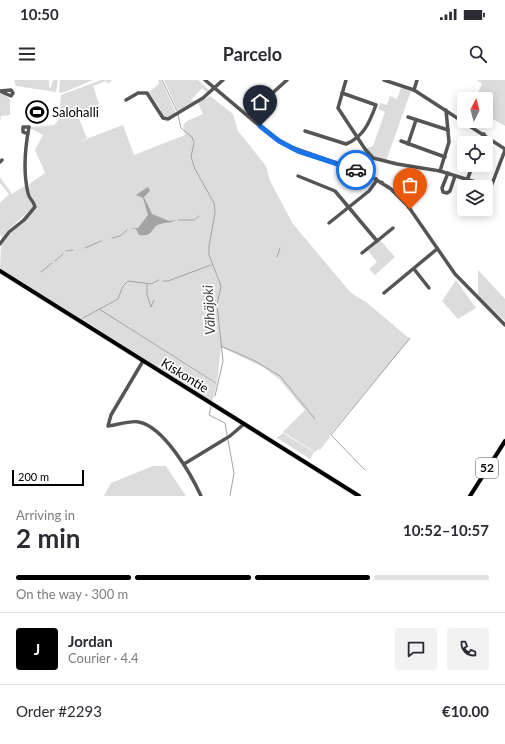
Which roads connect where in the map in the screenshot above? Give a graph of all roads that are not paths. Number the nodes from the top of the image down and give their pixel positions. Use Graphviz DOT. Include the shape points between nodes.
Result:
graph roads {
  1 [pos="204,80"];
  2 [pos="223,80"];
  3 [pos="287,80"];
  4 [pos="346,80"];
  5 [pos="384,80"];
  6 [pos="417,80"];
  7 [pos="214,88"];
  8 [pos="414,90"];
  9 [pos="342,93"];
  10 [pos="126,100"];
  11 [pos="446,110"];
  12 [pos="248,115"];
  13 [pos="408,117"];
  14 [pos="416,120"];
  15 [pos="448,130"];
  16 [pos="305,131"];
  17 [pos="28,134"];
  18 [pos="484,134"];
  19 [pos="357,136"];
  20 [pos="401,141"];
  21 [pos="408,144"];
  22 [pos="505,149"];
  23 [pos="445,157"];
  24 [pos="440,171"];
  25 [pos="471,172"];
  26 [pos="448,173"];
  27 [pos="298,176"];
  28 [pos="455,176"];
  29 [pos="378,180"];
  30 [pos="468,180"];
  31 [pos="492,180"];
  32 [pos="349,207"];
  33 [pos="329,223"];
  34 [pos="393,228"];
  35 [pos="377,241"];
  36 [pos="0,244"];
  37 [pos="437,249"];
  38 [pos="362,253"];
  39 [pos="414,269"];
  40 [pos="0,271"];
  41 [pos="429,288"];
  42 [pos="384,293"];
  43 [pos="505,325"];
  44 [pos="143,361"];
  45 [pos="244,424"];
  46 [pos="505,440"];
  47 [pos="184,464"];
  48 [pos="201,496"];
  49 [pos="359,496"];
  50 [pos="470,496"];
  1 -- 7 [label="street"];
  2 -- 7 [label="street"];
  3 -- 12 [label="street"];
  4 -- 9 [label="street"];
  5 -- 8 [label="street"];
  6 -- 8 [label="street"];
  7 -- 10 [label="street" via="203,98 168,119 163,118 147,93 139,92"];
  7 -- 12 [label="street"];
  8 -- 11 [label="street"];
  9 -- 19 [label="street" via="338,107"];
  9 -- 19 [label="street" via="376,105 368,127"];
  11 -- 15 [label="street"];
  11 -- 18 [label="street"];
  12 -- 29 [label="street" via="288,146"];
  13 -- 14 [label="street"];
  14 -- 15 [label="street"];
  14 -- 21 [label="street"];
  15 -- 23 [label="street" via="449,142"];
  16 -- 19 [label="street" via="344,144"];
  17 -- 36 [label="street" via="28,195 35,207"];
  18 -- 22 [label="street"];
  19 -- 24 [label="street" via="370,156 384,162"];
  20 -- 21 [label="street"];
  21 -- 23 [label="street"];
  22 -- 31 [label="street"];
  23 -- 24 [label="street"];
  24 -- 26 [label="street"];
  25 -- 30 [label="street"];
  26 -- 28 [label="street"];
  26 -- 28 [label="street" via="442,188 444,192 450,191"];
  27 -- 32 [label="street" via="330,187"];
  28 -- 30 [label="street"];
  29 -- 32 [label="street"];
  29 -- 37 [label="street" via="408,206"];
  32 -- 33 [label="street"];
  32 -- 35 [label="street"];
  34 -- 35 [label="street"];
  35 -- 38 [label="street"];
  37 -- 39 [label="street"];
  37 -- 43 [label="street" via="464,284"];
  39 -- 41 [label="street"];
  39 -- 42 [label="street"];
  40 -- 44 [label="main road, Kiskontie"];
  44 -- 45 [label="main road, Kiskontie"];
  44 -- 47 [label="street" via="108,426 136,421 144,424 168,442"];
  45 -- 47 [label="street" via="230,436"];
  45 -- 49 [label="main road, Kiskontie"];
  46 -- 50 [label="main road, 52"];
  47 -- 48 [label="street"];
}
